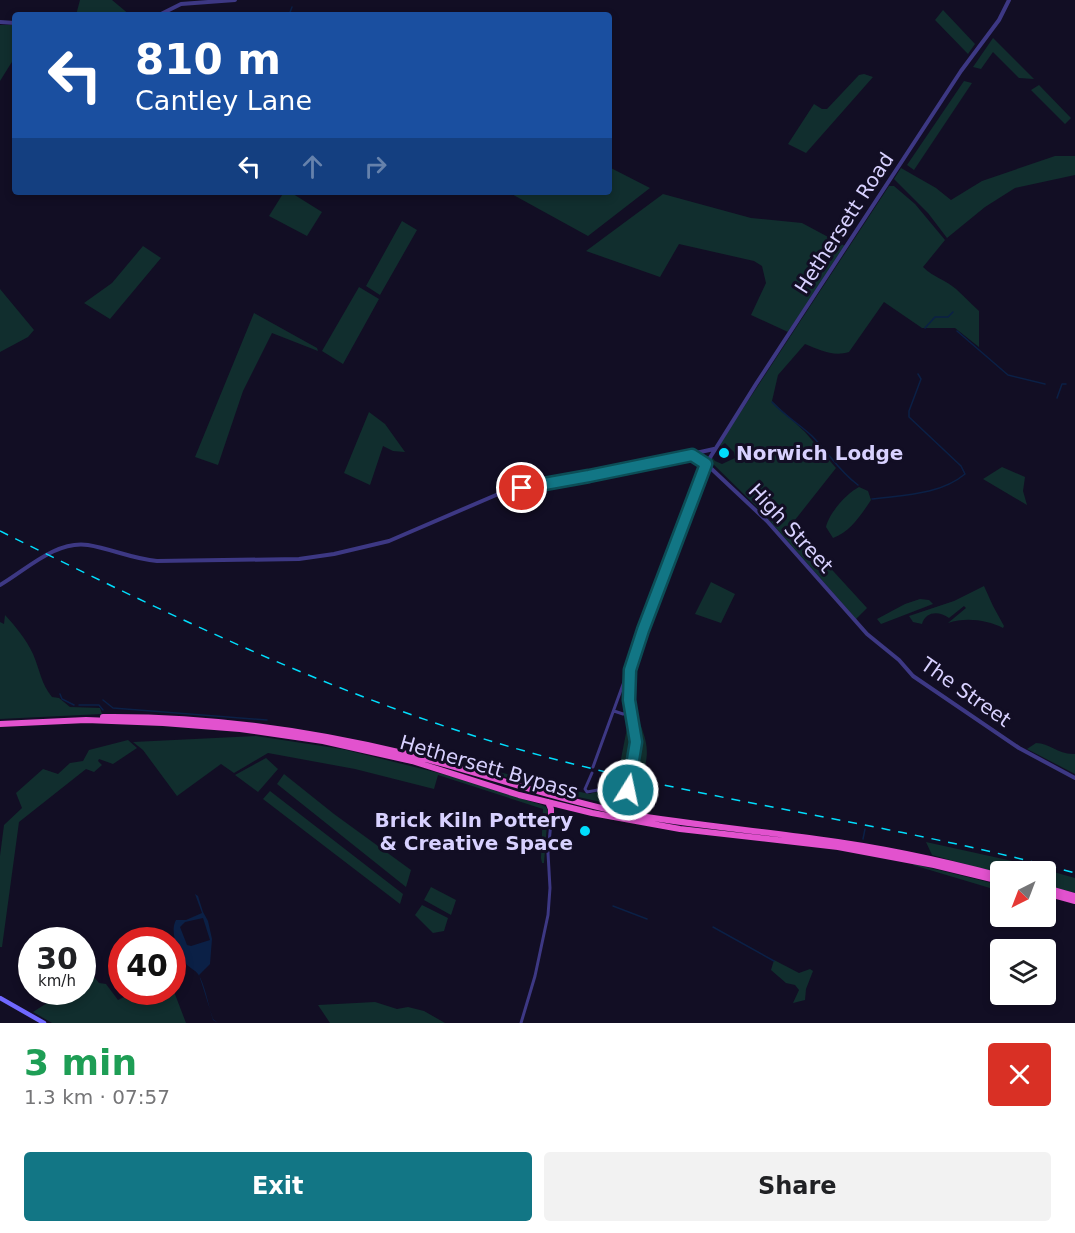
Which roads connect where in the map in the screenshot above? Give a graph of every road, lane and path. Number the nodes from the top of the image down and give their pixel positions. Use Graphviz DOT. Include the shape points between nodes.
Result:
graph roads {
  1 [pos="235,0"];
  2 [pos="1009,0"];
  3 [pos="164,12"];
  4 [pos="715,449"];
  5 [pos="692,455"];
  6 [pos="706,464"];
  7 [pos="0,585"];
  8 [pos="852,616"];
  9 [pos="629,677"];
  10 [pos="614,711"];
  11 [pos="632,712"];
  12 [pos="0,723"];
  13 [pos="593,767"];
  14 [pos="591,773"];
  15 [pos="1075,778"];
  16 [pos="629,788"];
  17 [pos="548,802"];
  18 [pos="588,805"];
  19 [pos="563,807"];
  20 [pos="668,820"];
  21 [pos="552,821"];
  22 [pos="990,874"];
  23 [pos="990,879"];
  24 [pos="1056,891"];
  25 [pos="1056,896"];
  26 [pos="1075,896"];
  27 [pos="1075,901"];
  28 [pos="0,998"];
  29 [pos="44,1023"];
  30 [pos="521,1023"];
  1 -- 3 [label="street" via="191,2"];
  2 -- 4 [label="street, Hethersett Road"];
  4 -- 5 [label="street"];
  4 -- 6 [label="street, Hethersett Road"];
  5 -- 6 [label="street, High Street"];
  5 -- 7 [label="street" via="503,492 404,535 357,549 299,559 145,560 89,545 74,545 30,565"];
  6 -- 8 [label="street, High Street" via="767,521"];
  6 -- 9 [label="street, Hethersett Road" via="640,637"];
  8 -- 15 [label="street, The Street" via="921,683 1019,748"];
  9 -- 10 [label="street" via="626,676"];
  9 -- 11 [label="street"];
  10 -- 11 [label="street"];
  10 -- 13 [label="street"];
  11 -- 16 [label="street, bridge" via="636,742"];
  12 -- 17 [label="highway, Hethersett Bypass" via="86,720 198,726 323,741 412,761"];
  12 -- 18 [label="highway, Hethersett Bypass" via="126,717 285,730 400,753"];
  14 -- 16 [label="street" via="587,792"];
  16 -- 18 [label="highway" via="616,805"];
  16 -- 20 [label="highway" via="630,803 636,810"];
  17 -- 19 [label="highway, Hethersett Bypass"];
  17 -- 21 [label="highway"];
  18 -- 20 [label="highway, Hethersett Bypass"];
  19 -- 21 [label="highway"];
  19 -- 23 [label="highway, Hethersett Bypass" via="667,827 838,847"];
  20 -- 22 [label="highway, Hethersett Bypass" via="872,848"];
  21 -- 30 [label="street" via="548,844 548,915"];
  24 -- 26 [label="highway"];
  25 -- 27 [label="highway"];
  28 -- 29 [label="main road"];
}
